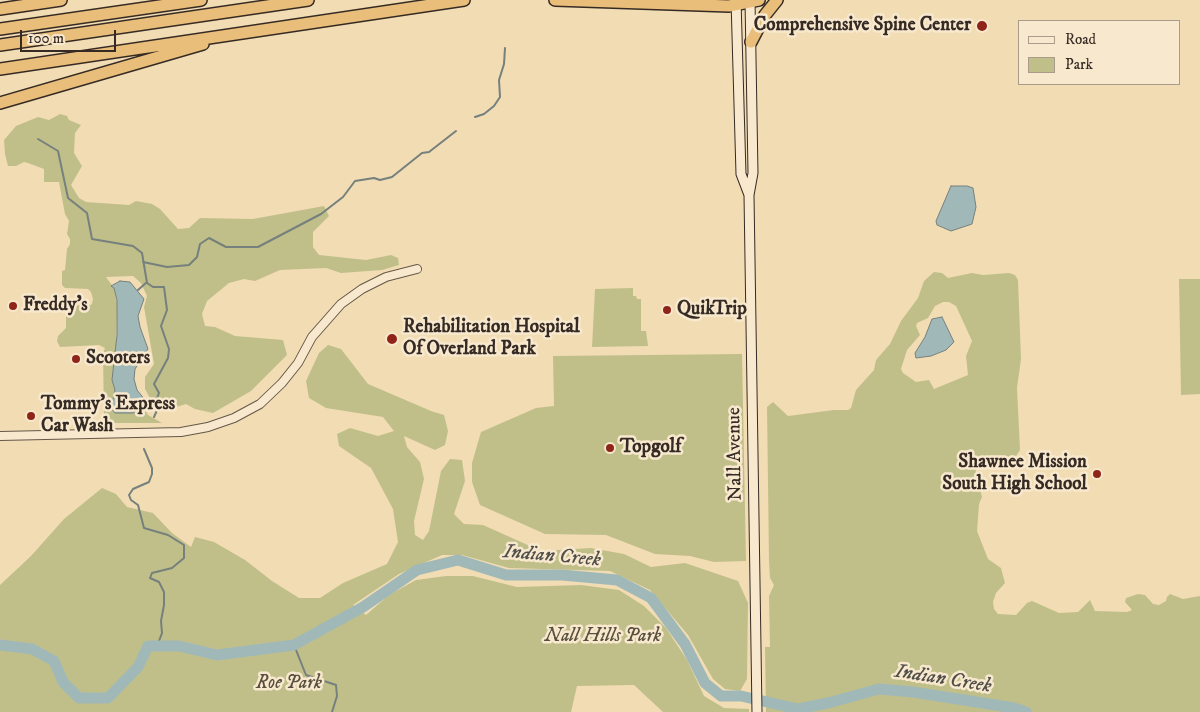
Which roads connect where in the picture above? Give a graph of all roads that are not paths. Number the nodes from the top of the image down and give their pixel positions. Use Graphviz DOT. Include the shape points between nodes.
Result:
graph roads {
  1 [pos="61,0"];
  2 [pos="201,0"];
  3 [pos="308,0"];
  4 [pos="464,0"];
  5 [pos="555,0"];
  6 [pos="777,0"];
  7 [pos="753,1"];
  8 [pos="736,3"];
  9 [pos="0,9"];
  10 [pos="0,29"];
  11 [pos="228,35"];
  12 [pos="751,42"];
  13 [pos="0,46"];
  14 [pos="0,69"];
  15 [pos="6,103"];
  16 [pos="0,110"];
  17 [pos="749,196"];
  18 [pos="417,269"];
  19 [pos="0,436"];
  20 [pos="757,712"];
  1 -- 9 [label="highway"];
  2 -- 10 [label="highway"];
  3 -- 13 [label="highway"];
  4 -- 11 [label="highway"];
  5 -- 8 [label="highway"];
  6 -- 12 [label="highway"];
  7 -- 8 [label="highway"];
  7 -- 12 [label="main road, Nall Avenue"];
  8 -- 17 [label="main road, Nall Avenue" via="741,174"];
  11 -- 14 [label="highway"];
  11 -- 15 [label="highway"];
  12 -- 17 [label="main road, Nall Avenue" via="754,174"];
  15 -- 16 [label="highway"];
  17 -- 20 [label="main road, Nall Avenue"];
  18 -- 19 [label="street" via="386,277 341,304 312,337 282,384 260,404 234,418 181,432"];
}
